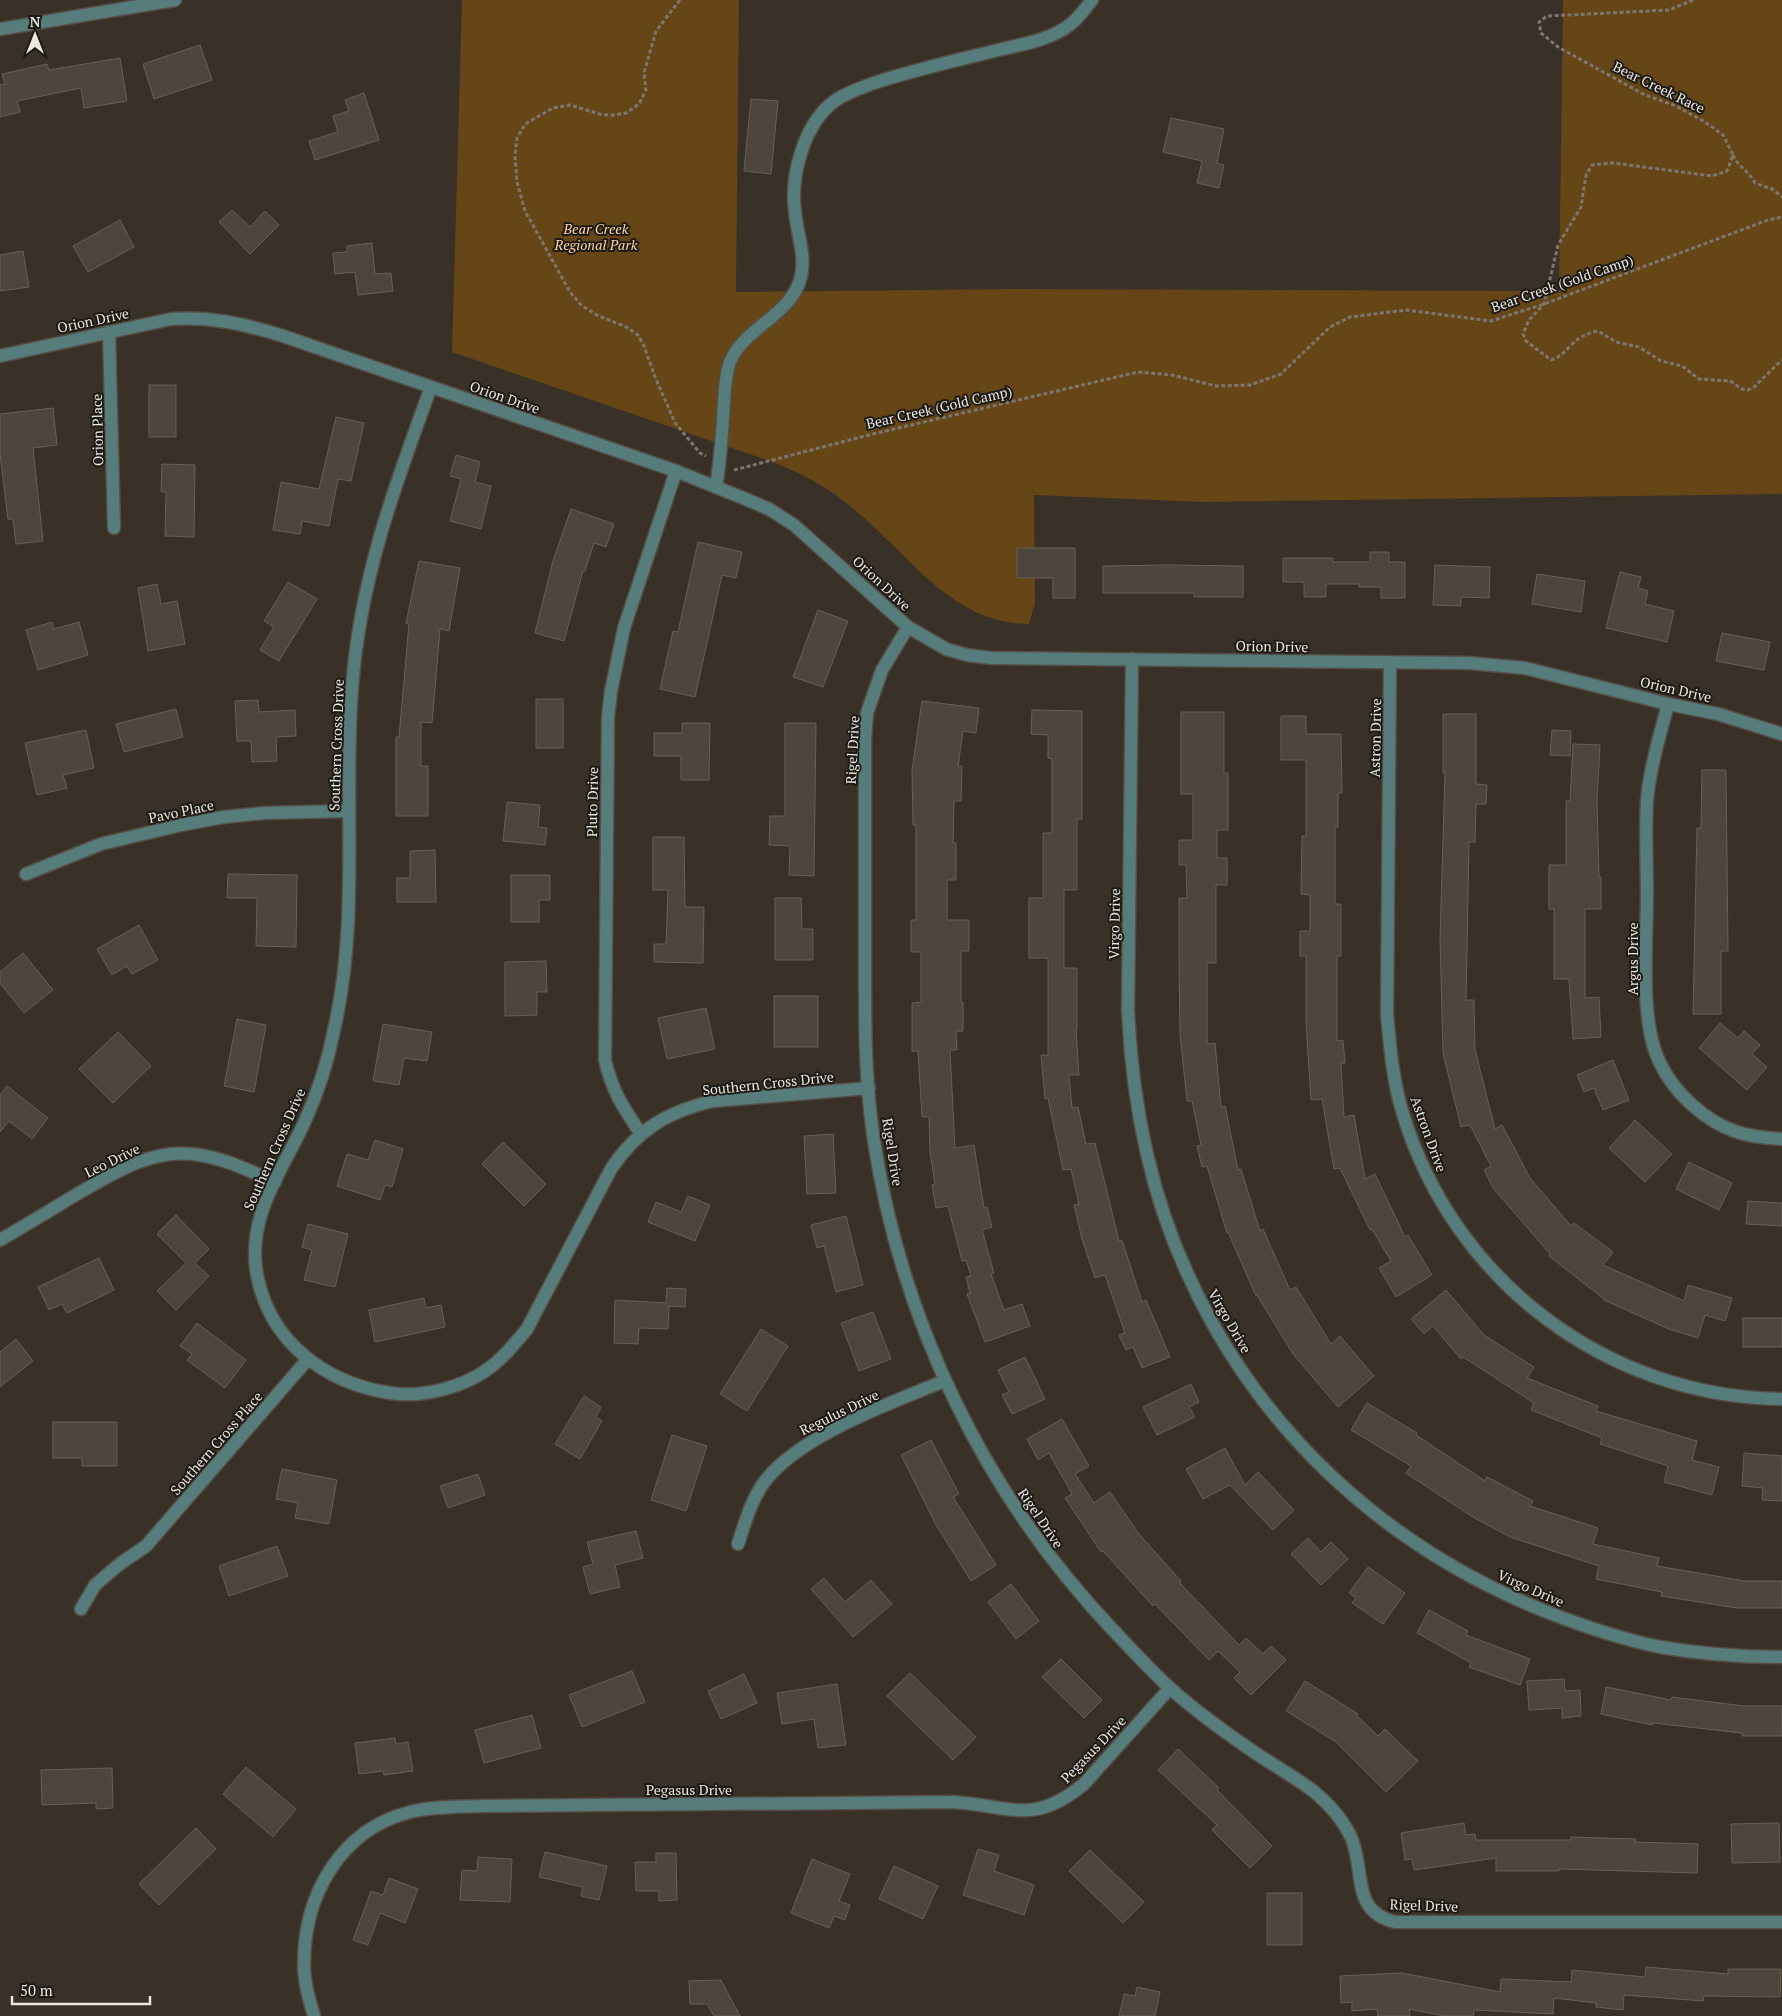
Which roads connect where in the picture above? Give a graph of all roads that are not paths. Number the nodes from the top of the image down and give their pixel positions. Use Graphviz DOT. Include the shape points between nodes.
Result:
graph roads {
  1 [pos="175,0"];
  2 [pos="1092,0"];
  3 [pos="0,29"];
  4 [pos="110,332"];
  5 [pos="0,356"];
  6 [pos="431,387"];
  7 [pos="676,471"];
  8 [pos="716,486"];
  9 [pos="114,528"];
  10 [pos="908,627"];
  11 [pos="1132,659"];
  12 [pos="1390,662"];
  13 [pos="1668,704"];
  14 [pos="1782,734"];
  15 [pos="348,811"];
  16 [pos="26,874"];
  17 [pos="869,1088"];
  18 [pos="641,1134"];
  19 [pos="1782,1139"];
  20 [pos="275,1182"];
  21 [pos="0,1240"];
  22 [pos="308,1359"];
  23 [pos="944,1381"];
  24 [pos="1782,1399"];
  25 [pos="738,1544"];
  26 [pos="81,1609"];
  27 [pos="1782,1657"];
  28 [pos="1170,1688"];
  29 [pos="1782,1922"];
  30 [pos="314,2016"];
  1 -- 3 [label="street"];
  2 -- 8 [label="street" via="1072,24 1038,41 895,76 835,100 822,113 804,145 794,183 801,276 796,291 748,337 729,363"];
  4 -- 5 [label="street, Orion Drive"];
  4 -- 6 [label="street, Orion Drive" via="171,319 228,321 280,335"];
  4 -- 9 [label="street, Orion Place"];
  6 -- 7 [label="street, Orion Drive"];
  6 -- 15 [label="street, Southern Cross Drive" via="388,506 364,598 352,685"];
  7 -- 8 [label="street, Orion Drive"];
  7 -- 18 [label="street, Pluto Drive" via="624,628 608,717 605,1060 616,1097"];
  8 -- 10 [label="street, Orion Drive" via="794,525"];
  10 -- 11 [label="street, Orion Drive" via="946,649 967,655"];
  10 -- 17 [label="street, Rigel Drive" via="882,670 868,713 865,740 865,1020"];
  11 -- 12 [label="street, Orion Drive"];
  11 -- 27 [label="street, Virgo Drive" via="1128,1009 1134,1096 1152,1178 1169,1229 1189,1277 1234,1360 1289,1433 1351,1494 1393,1528 1481,1582 1570,1621 1658,1646 1715,1654"];
  12 -- 13 [label="street, Orion Drive" via="1469,663 1525,668"];
  12 -- 24 [label="street, Astron Drive" via="1387,1014 1403,1114 1429,1179 1443,1205 1483,1260 1528,1304 1596,1352 1673,1383 1714,1393"];
  13 -- 14 [label="street, Orion Drive" via="1718,714"];
  13 -- 19 [label="street, Argus Drive" via="1652,765 1647,801 1647,1002 1652,1043 1670,1080 1699,1110 1718,1124 1738,1132"];
  15 -- 16 [label="street, Pavo Place" via="264,813 181,825 101,844"];
  15 -- 20 [label="street, Southern Cross Drive" via="347,948 337,1016 321,1081"];
  17 -- 18 [label="street, Southern Cross Drive" via="714,1101 672,1114"];
  17 -- 23 [label="street, Rigel Drive" via="874,1140 893,1235"];
  18 -- 22 [label="street, Southern Cross Drive" via="611,1169 526,1329 490,1368 446,1388 399,1394 351,1384 328,1374"];
  20 -- 21 [label="street, Leo Drive" via="212,1157 190,1154 154,1157 108,1176"];
  20 -- 22 [label="street, Southern Cross Drive" via="261,1209 255,1233 257,1277 264,1301 288,1341"];
  22 -- 26 [label="street, Southern Cross Place" via="146,1546 95,1585"];
  23 -- 25 [label="street, Regulus Drive" via="849,1423 798,1450 764,1482 751,1505"];
  23 -- 28 [label="street, Rigel Drive" via="1019,1515 1054,1564"];
  28 -- 29 [label="street, Rigel Drive" via="1325,1801 1351,1837 1358,1858 1364,1901 1382,1919 1395,1922"];
  28 -- 30 [label="street, Pegasus Drive" via="1084,1784 1056,1804 1024,1812 954,1802 482,1806 445,1807 410,1812 390,1819 348,1847 320,1885 305,1936 306,1987"];
}
